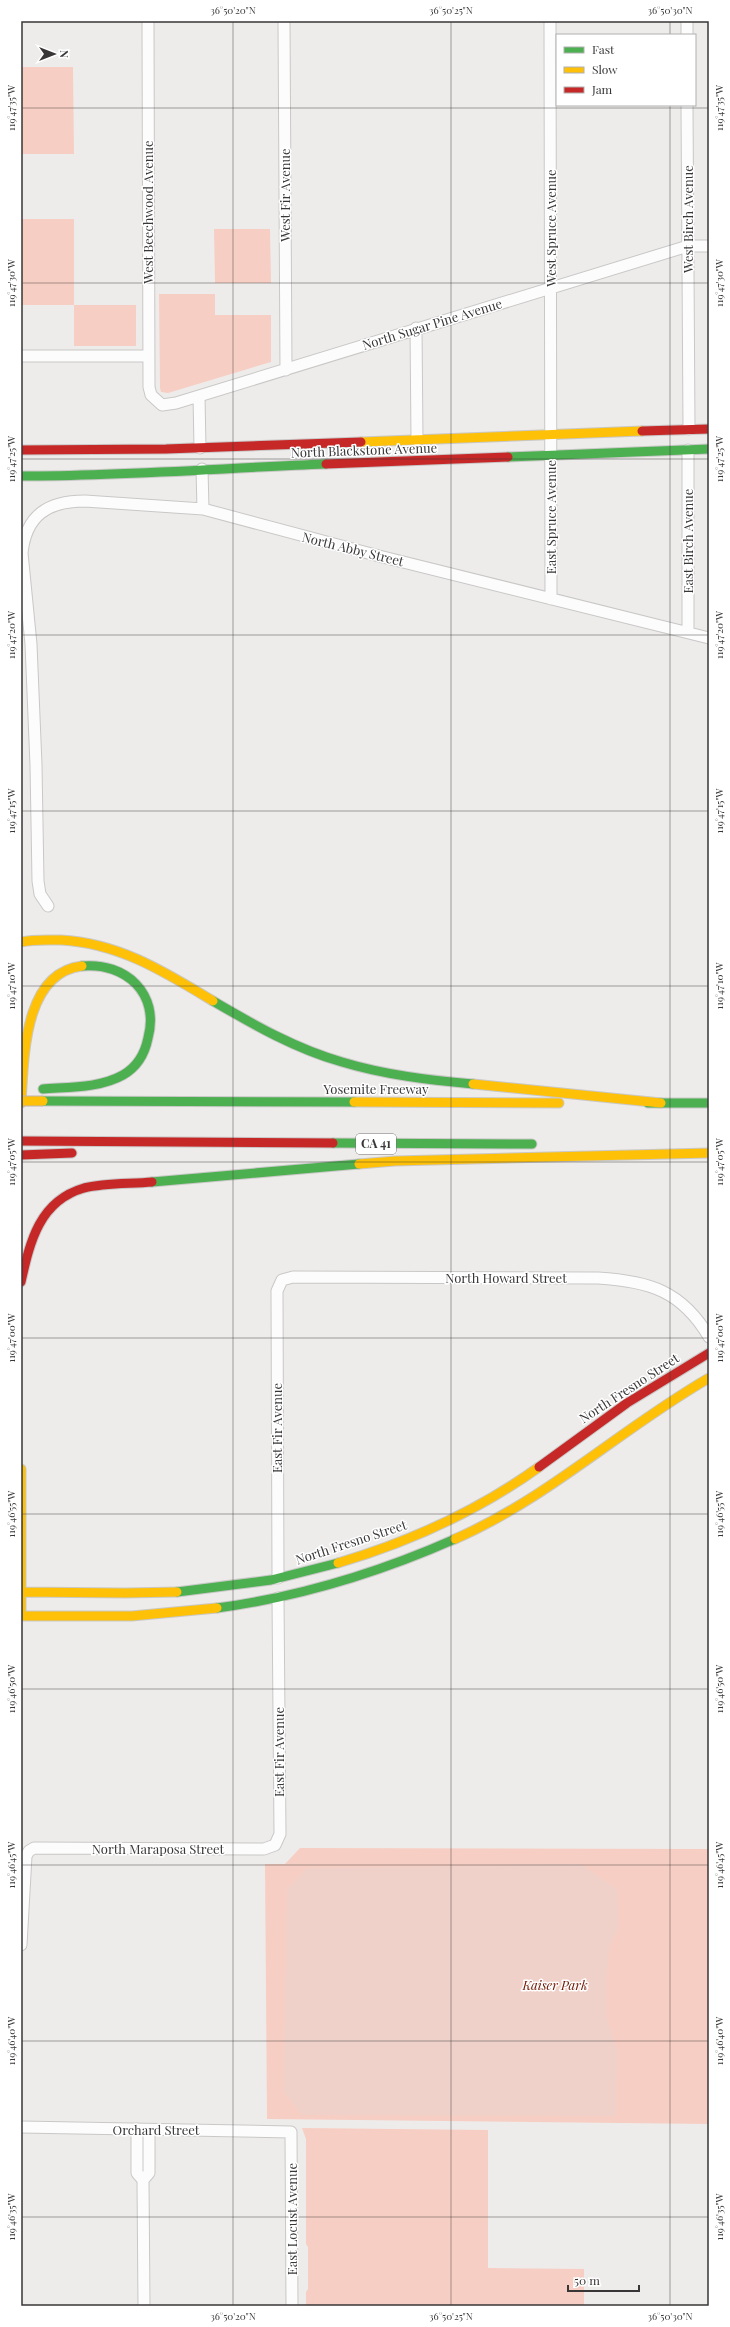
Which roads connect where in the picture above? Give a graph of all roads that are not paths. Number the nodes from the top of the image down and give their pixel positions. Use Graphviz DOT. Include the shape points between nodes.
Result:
graph roads {
  1 [pos="148,21"];
  2 [pos="284,21"];
  3 [pos="550,21"];
  4 [pos="687,21"];
  5 [pos="687,34"];
  6 [pos="687,106"];
  7 [pos="688,246"];
  8 [pos="709,246"];
  9 [pos="551,287"];
  10 [pos="416,328"];
  11 [pos="21,356"];
  12 [pos="149,356"];
  13 [pos="286,370"];
  14 [pos="199,396"];
  15 [pos="156,402"];
  16 [pos="709,429"];
  17 [pos="688,430"];
  18 [pos="552,434"];
  19 [pos="318,444"];
  20 [pos="412,447"];
  21 [pos="709,449"];
  22 [pos="21,450"];
  23 [pos="688,450"];
  24 [pos="198,453"];
  25 [pos="551,456"];
  26 [pos="160,462"];
  27 [pos="368,463"];
  28 [pos="202,469"];
  29 [pos="116,475"];
  30 [pos="21,476"];
  31 [pos="203,509"];
  32 [pos="22,553"];
  33 [pos="551,598"];
  34 [pos="688,632"];
  35 [pos="709,638"];
  36 [pos="48,906"];
  37 [pos="21,942"];
  38 [pos="32,1089"];
  39 [pos="21,1102"];
  40 [pos="661,1103"];
  41 [pos="709,1103"];
  42 [pos="21,1141"];
  43 [pos="343,1143"];
  44 [pos="542,1144"];
  45 [pos="637,1145"];
  46 [pos="709,1146"];
  47 [pos="114,1151"];
  48 [pos="83,1152"];
  49 [pos="709,1153"];
  50 [pos="21,1154"];
  51 [pos="282,1280"];
  52 [pos="21,1282"];
  53 [pos="709,1337"];
  54 [pos="709,1353"];
  55 [pos="709,1378"];
  56 [pos="21,1469"];
  57 [pos="356,1557"];
  58 [pos="278,1578"];
  59 [pos="21,1592"];
  60 [pos="226,1597"];
  61 [pos="278,1598"];
  62 [pos="211,1599"];
  63 [pos="21,1611"];
  64 [pos="176,1613"];
  65 [pos="21,1616"];
  66 [pos="280,1834"];
  67 [pos="21,1945"];
  68 [pos="21,2127"];
  69 [pos="137,2129"];
  70 [pos="149,2130"];
  71 [pos="291,2132"];
  72 [pos="143,2180"];
  73 [pos="144,2306"];
  74 [pos="292,2306"];
  1 -- 12 [label="street, West Beechwood Avenue"];
  2 -- 13 [label="street, West Fir Avenue"];
  3 -- 9 [label="street, West Spruce Avenue"];
  4 -- 5 [label="street"];
  6 -- 7 [label="street, West Birch Avenue"];
  7 -- 8 [label="street, North Sugar Pine Avenue"];
  7 -- 9 [label="street, North Sugar Pine Avenue"];
  7 -- 17 [label="street, West Birch Avenue"];
  9 -- 10 [label="street, North Sugar Pine Avenue"];
  9 -- 18 [label="street, West Spruce Avenue"];
  10 -- 13 [label="street, North Sugar Pine Avenue"];
  10 -- 20 [label="street"];
  11 -- 12 [label="street"];
  12 -- 15 [label="street, West Beechwood Avenue" via="149,387"];
  13 -- 14 [label="street, North Sugar Pine Avenue"];
  14 -- 15 [label="street, North Sugar Pine Avenue" via="169,405"];
  14 -- 24 [label="street"];
  16 -- 17 [label="main road, North Blackstone Avenue"];
  17 -- 18 [label="main road, North Blackstone Avenue"];
  18 -- 20 [label="main road, North Blackstone Avenue"];
  18 -- 25 [label="street, East Spruce Avenue"];
  19 -- 20 [label="main road, North Blackstone Avenue"];
  19 -- 24 [label="main road, North Blackstone Avenue"];
  19 -- 28 [label="main road" via="296,454 214,458"];
  20 -- 27 [label="main road" via="388,453"];
  21 -- 23 [label="main road, North Blackstone Avenue"];
  22 -- 24 [label="main road, North Blackstone Avenue"];
  23 -- 25 [label="main road, North Blackstone Avenue"];
  23 -- 34 [label="street, East Birch Avenue"];
  25 -- 27 [label="main road, North Blackstone Avenue"];
  25 -- 33 [label="street, East Spruce Avenue"];
  26 -- 29 [label="main road"];
  27 -- 28 [label="main road, North Blackstone Avenue"];
  28 -- 29 [label="main road, North Blackstone Avenue"];
  28 -- 31 [label="street"];
  29 -- 30 [label="main road, North Blackstone Avenue"];
  31 -- 32 [label="street, North Abby Street" via="66,502 47,508 34,519 23,540"];
  31 -- 33 [label="street, North Abby Street"];
  32 -- 36 [label="street, North Abby Street" via="31,644 38,881 40,894"];
  33 -- 34 [label="street, North Abby Street"];
  34 -- 35 [label="street, North Abby Street"];
  37 -- 40 [label="main road" via="66,940 123,951 152,963 286,1041 357,1067 426,1080"];
  38 -- 39 [label="main road" via="105,1082 118,1078 139,1062 151,1035 151,1014 142,990 128,976 107,966 90,964 70,968 50,982 37,1000 31,1015"];
  39 -- 40 [label="main road, Yosemite Freeway, bridge"];
  40 -- 41 [label="main road, Yosemite Freeway"];
  42 -- 43 [label="main road, CA 41"];
  43 -- 44 [label="main road, CA 41"];
  43 -- 47 [label="main road"];
  45 -- 46 [label="main road"];
  48 -- 50 [label="main road"];
  49 -- 52 [label="main road" via="395,1161 89,1188 63,1196 44,1214 31,1238"];
  51 -- 53 [label="street, North Howard Street" via="293,1277 598,1278 626,1281 650,1286 672,1295 692,1312"];
  51 -- 58 [label="street, East Fir Avenue" via="277,1291"];
  54 -- 57 [label="main road, North Fresno Street" via="651,1387 509,1488 405,1540"];
  55 -- 61 [label="main road" via="661,1406 550,1486 502,1515 442,1546 366,1575"];
  56 -- 59 [label="main road"];
  57 -- 58 [label="main road, North Fresno Street"];
  57 -- 61 [label="main road" via="349,1569 288,1585"];
  58 -- 59 [label="main road, North Fresno Street" via="213,1589 166,1592"];
  58 -- 60 [label="main road" via="268,1589"];
  59 -- 63 [label="main road"];
  61 -- 64 [label="main road"];
  61 -- 66 [label="street, East Fir Avenue"];
  62 -- 64 [label="main road" via="187,1602"];
  64 -- 65 [label="main road" via="125,1616"];
  66 -- 67 [label="street, North Maraposa Street" via="275,1845 264,1849 34,1848 26,1856"];
  68 -- 69 [label="street, Orchard Street"];
  69 -- 70 [label="street, Orchard Street"];
  69 -- 72 [label="street" via="136,2173"];
  70 -- 71 [label="street, Orchard Street"];
  70 -- 72 [label="street" via="149,2173"];
  71 -- 74 [label="street, East Locust Avenue"];
  72 -- 73 [label="street"];
}
